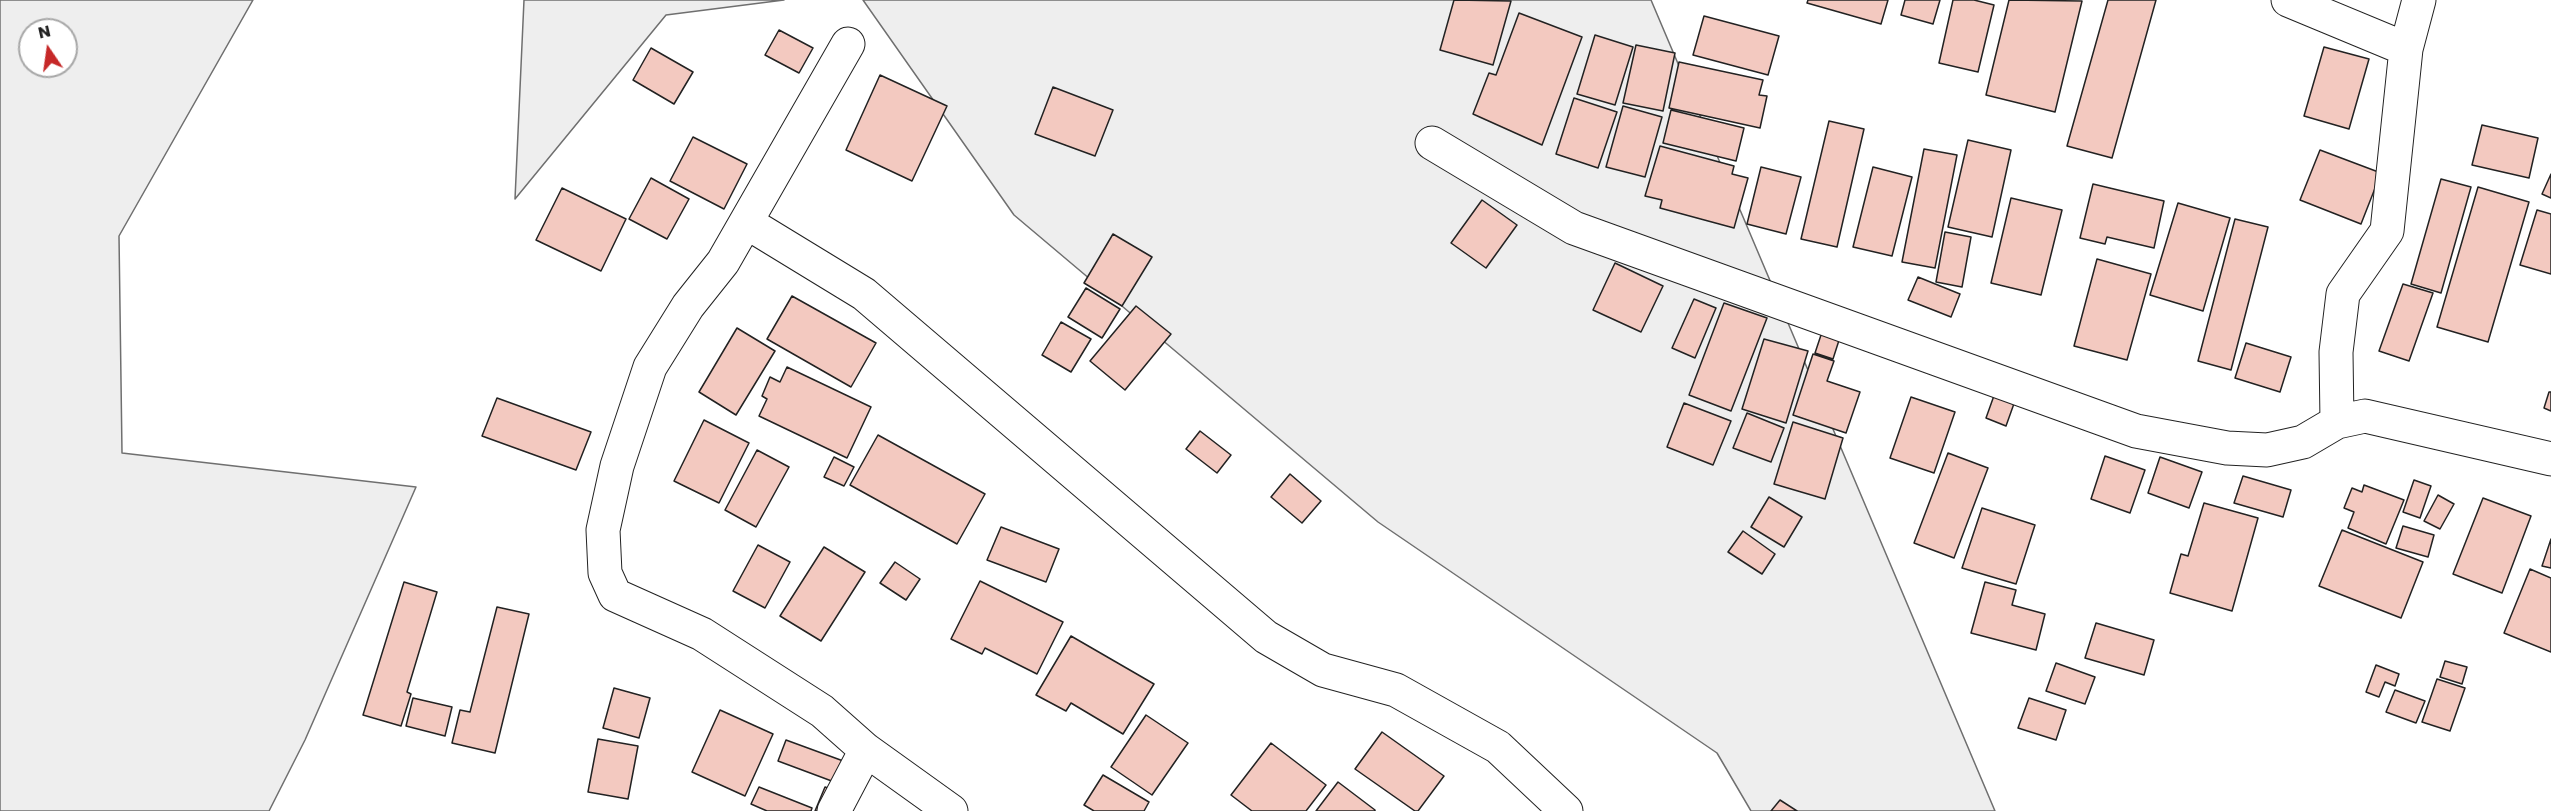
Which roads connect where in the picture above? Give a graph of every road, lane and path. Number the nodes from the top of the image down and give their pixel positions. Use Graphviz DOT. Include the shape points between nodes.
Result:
graph roads {
  1 [pos="2288,0"];
  2 [pos="2419,0"];
  3 [pos="848,44"];
  4 [pos="2406,49"];
  5 [pos="1432,142"];
  6 [pos="746,222"];
  7 [pos="2337,422"];
  8 [pos="2551,459"];
  9 [pos="866,750"];
  10 [pos="834,811"];
  11 [pos="951,811"];
  12 [pos="1566,811"];
  1 -- 4 [label="street"];
  2 -- 4 [label="street"];
  3 -- 6 [label="street"];
  4 -- 7 [label="street" via="2387,231 2343,294 2336,352"];
  5 -- 7 [label="street" via="1574,228 2136,431 2227,448 2267,450 2302,442"];
  6 -- 9 [label="street" via="650,367 607,508 603,530 605,573 615,595 702,634 822,711"];
  6 -- 12 [label="street" via="864,294 1266,637 1323,670 1396,690 1498,747"];
  7 -- 8 [label="street" via="2365,416"];
  9 -- 10 [label="street"];
  9 -- 11 [label="street"];
}
